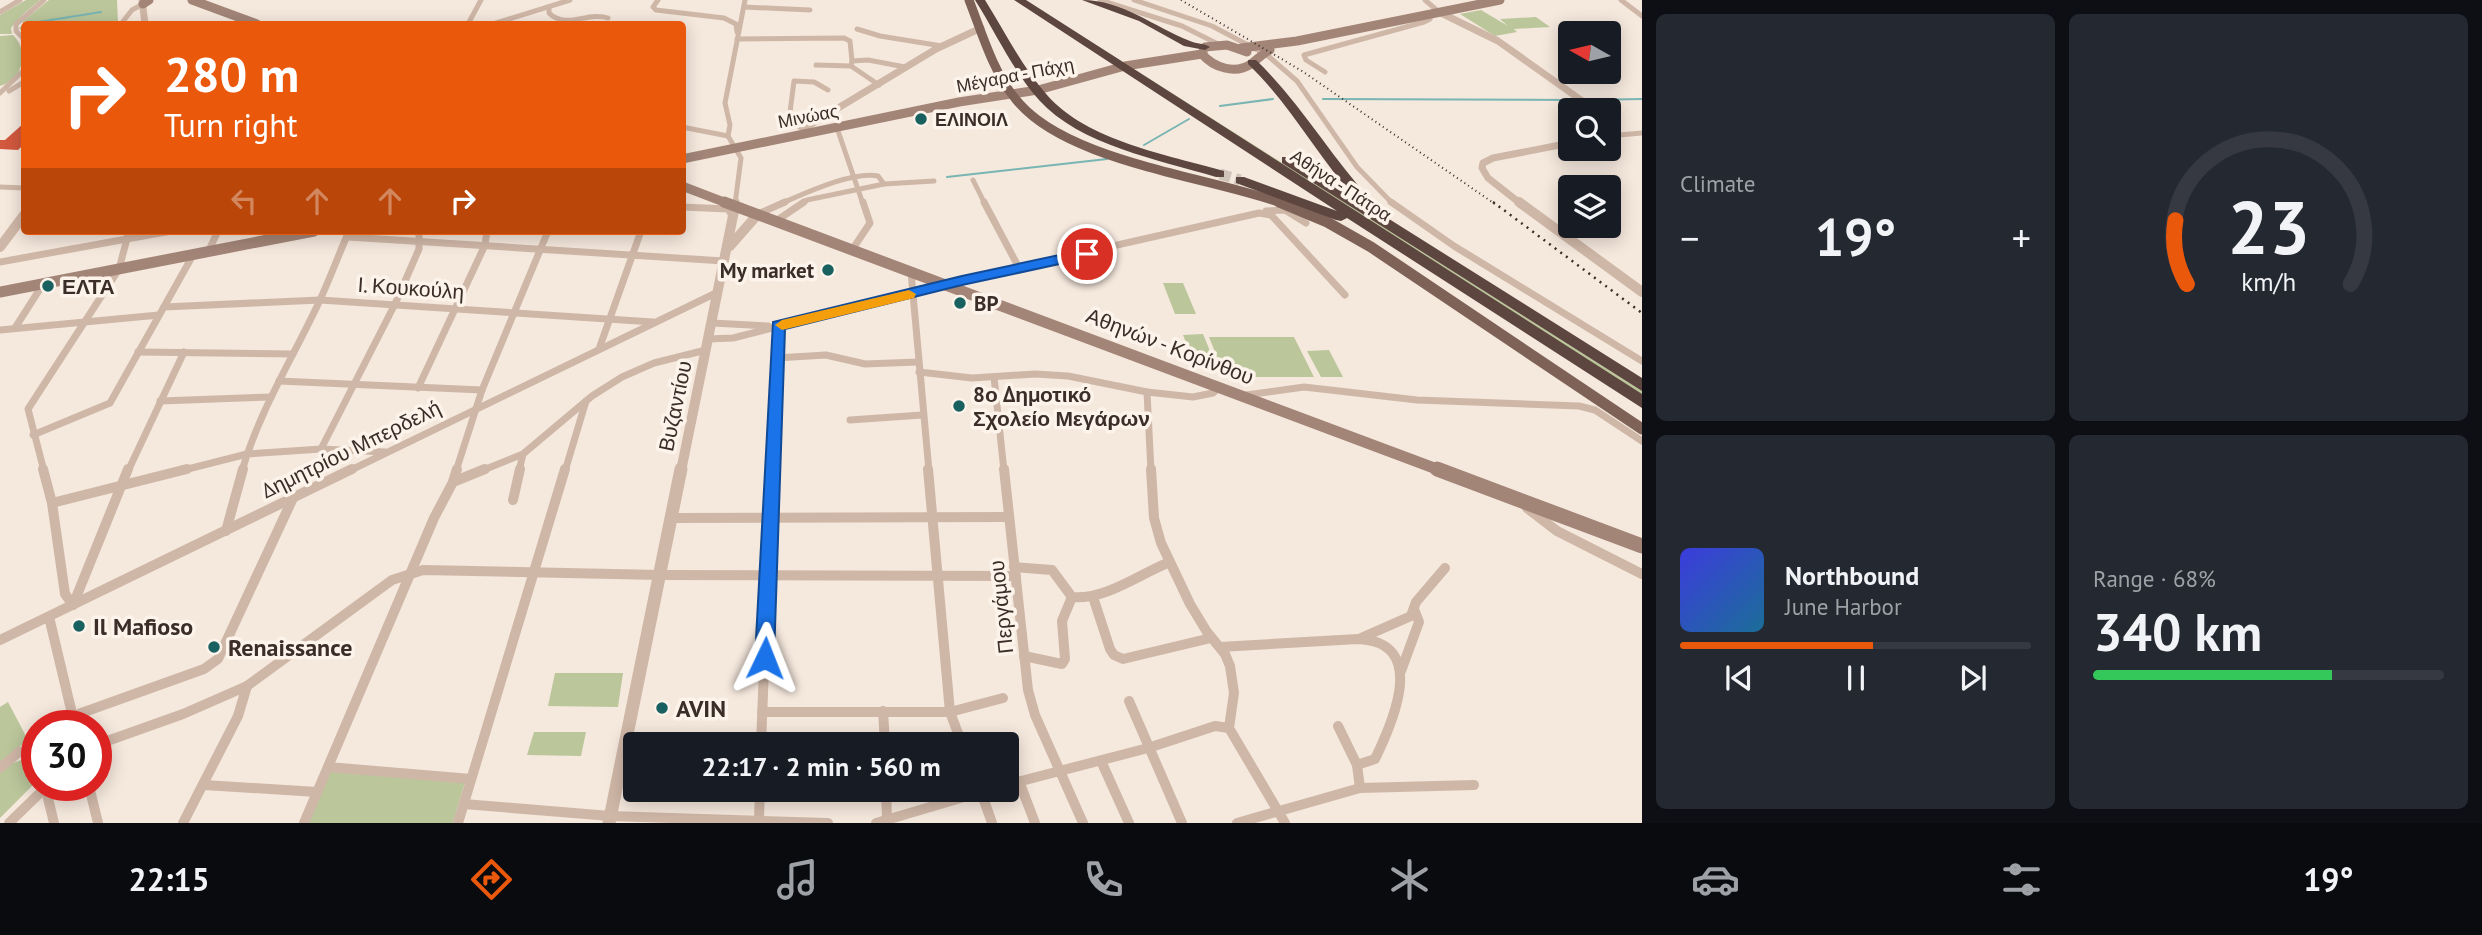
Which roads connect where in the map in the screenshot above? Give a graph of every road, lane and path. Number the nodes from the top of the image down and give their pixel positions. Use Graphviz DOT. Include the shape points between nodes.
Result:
graph roads {
  1 [pos="20,0"];
  2 [pos="44,0"];
  3 [pos="192,0"];
  4 [pos="481,0"];
  5 [pos="570,0"];
  6 [pos="657,0"];
  7 [pos="968,0"];
  8 [pos="980,0"];
  9 [pos="1018,0"];
  10 [pos="1035,0"];
  11 [pos="1087,0"];
  12 [pos="1100,0"];
  13 [pos="1134,0"];
  14 [pos="1426,0"];
  15 [pos="1500,0"];
  16 [pos="1621,0"];
  17 [pos="145,1"];
  18 [pos="744,4"];
  19 [pos="548,8"];
  20 [pos="810,10"];
  21 [pos="0,12"];
  22 [pos="1435,13"];
  23 [pos="1642,16"];
  24 [pos="608,18"];
  25 [pos="123,21"];
  26 [pos="145,21"];
  27 [pos="249,21"];
  28 [pos="470,21"];
  29 [pos="503,21"];
  30 [pos="981,28"];
  31 [pos="858,29"];
  32 [pos="21,37"];
  33 [pos="737,37"];
  34 [pos="1297,41"];
  35 [pos="1218,44"];
  36 [pos="1280,45"];
  37 [pos="942,46"];
  38 [pos="1203,51"];
  39 [pos="1254,56"];
  40 [pos="1210,63"];
  41 [pos="852,64"];
  42 [pos="816,65"];
  43 [pos="1148,65"];
  44 [pos="905,67"];
  45 [pos="1325,72"];
  46 [pos="21,73"];
  47 [pos="12,83"];
  48 [pos="21,84"];
  49 [pos="879,85"];
  50 [pos="0,87"];
  51 [pos="828,90"];
  52 [pos="0,94"];
  53 [pos="1025,95"];
  54 [pos="1043,97"];
  55 [pos="1580,98"];
  56 [pos="940,107"];
  57 [pos="686,128"];
  58 [pos="837,128"];
  59 [pos="804,132"];
  60 [pos="1642,133"];
  61 [pos="1621,135"];
  62 [pos="728,136"];
  63 [pos="1558,145"];
  64 [pos="734,149"];
  65 [pos="686,158"];
  66 [pos="1220,174"];
  67 [pos="855,176"];
  68 [pos="973,180"];
  69 [pos="1240,180"];
  70 [pos="934,181"];
  71 [pos="884,184"];
  72 [pos="0,187"];
  73 [pos="21,188"];
  74 [pos="686,188"];
  75 [pos="859,189"];
  76 [pos="735,206"];
  77 [pos="686,207"];
  78 [pos="1259,213"];
  79 [pos="758,214"];
  80 [pos="21,219"];
  81 [pos="732,220"];
  82 [pos="776,221"];
  83 [pos="1306,223"];
  84 [pos="128,235"];
  85 [pos="216,235"];
  86 [pos="294,235"];
  87 [pos="349,235"];
  88 [pos="358,235"];
  89 [pos="420,235"];
  90 [pos="486,235"];
  91 [pos="546,235"];
  92 [pos="640,235"];
  93 [pos="1396,237"];
  94 [pos="421,242"];
  95 [pos="485,245"];
  96 [pos="0,247"];
  97 [pos="540,250"];
  98 [pos="852,250"];
  99 [pos="208,252"];
  100 [pos="192,255"];
  101 [pos="634,255"];
  102 [pos="725,256"];
  103 [pos="0,262"];
  104 [pos="1019,268"];
  105 [pos="119,269"];
  106 [pos="911,272"];
  107 [pos="43,284"];
  108 [pos="945,284"];
  109 [pos="0,292"];
  110 [pos="718,292"];
  111 [pos="1642,292"];
  112 [pos="912,293"];
  113 [pos="1345,295"];
  114 [pos="320,300"];
  115 [pos="395,304"];
  116 [pos="454,309"];
  117 [pos="162,311"];
  118 [pos="514,313"];
  119 [pos="611,319"];
  120 [pos="85,321"];
  121 [pos="656,322"];
  122 [pos="712,323"];
  123 [pos="778,326"];
  124 [pos="15,328"];
  125 [pos="1,330"];
  126 [pos="707,345"];
  127 [pos="597,351"];
  128 [pos="138,352"];
  129 [pos="184,352"];
  130 [pos="293,354"];
  131 [pos="776,358"];
  132 [pos="1642,361"];
  133 [pos="918,367"];
  134 [pos="994,377"];
  135 [pos="279,381"];
  136 [pos="353,384"];
  137 [pos="1642,385"];
  138 [pos="1220,387"];
  139 [pos="418,388"];
  140 [pos="482,390"];
  141 [pos="1147,392"];
  142 [pos="1243,396"];
  143 [pos="271,397"];
  144 [pos="160,401"];
  145 [pos="586,401"];
  146 [pos="1642,402"];
  147 [pos="476,409"];
  148 [pos="922,415"];
  149 [pos="850,420"];
  150 [pos="1642,429"];
  151 [pos="33,435"];
  152 [pos="1642,441"];
  153 [pos="321,449"];
  154 [pos="388,452"];
  155 [pos="247,454"];
  156 [pos="523,454"];
  157 [pos="453,482"];
  158 [pos="121,485"];
  159 [pos="1514,497"];
  160 [pos="293,498"];
  161 [pos="513,499"];
  162 [pos="52,503"];
  163 [pos="771,517"];
  164 [pos="934,517"];
  165 [pos="1009,517"];
  166 [pos="671,518"];
  167 [pos="226,531"];
  168 [pos="1642,547"];
  169 [pos="1170,562"];
  170 [pos="1446,568"];
  171 [pos="536,571"];
  172 [pos="1015,571"];
  173 [pos="411,573"];
  174 [pos="1642,574"];
  175 [pos="660,575"];
  176 [pos="768,576"];
  177 [pos="940,577"];
  178 [pos="1072,597"];
  179 [pos="1093,597"];
  180 [pos="73,605"];
  181 [pos="1414,609"];
  182 [pos="49,617"];
  183 [pos="1211,638"];
  184 [pos="1358,639"];
  185 [pos="0,640"];
  186 [pos="1220,648"];
  187 [pos="1024,656"];
  188 [pos="1399,673"];
  189 [pos="247,686"];
  190 [pos="1003,698"];
  191 [pos="1129,701"];
  192 [pos="71,710"];
  193 [pos="102,710"];
  194 [pos="883,711"];
  195 [pos="762,712"];
  196 [pos="950,712"];
  197 [pos="1338,726"];
  198 [pos="1229,728"];
  199 [pos="761,732"];
  200 [pos="884,732"];
  201 [pos="958,732"];
  202 [pos="112,739"];
  203 [pos="1148,748"];
  204 [pos="21,751"];
  205 [pos="1101,761"];
  206 [pos="1357,765"];
  207 [pos="328,767"];
  208 [pos="0,768"];
  209 [pos="1061,771"];
  210 [pos="471,779"];
  211 [pos="1019,782"];
  212 [pos="204,785"];
  213 [pos="1474,785"];
  214 [pos="1360,788"];
  215 [pos="317,792"];
  216 [pos="31,801"];
  217 [pos="48,801"];
  218 [pos="93,801"];
  219 [pos="760,802"];
  220 [pos="884,802"];
  221 [pos="944,802"];
  222 [pos="987,802"];
  223 [pos="464,804"];
  224 [pos="1278,811"];
  225 [pos="759,819"];
  226 [pos="609,820"];
  227 [pos="881,821"];
  228 [pos="9,823"];
  229 [pos="54,823"];
  230 [pos="98,823"];
  231 [pos="183,823"];
  232 [pos="303,823"];
  233 [pos="458,823"];
  234 [pos="828,823"];
  235 [pos="992,823"];
  236 [pos="1035,823"];
  237 [pos="1083,823"];
  238 [pos="1129,823"];
  239 [pos="1182,823"];
  240 [pos="1237,823"];
  241 [pos="1285,823"];
  1 -- 21 [label="street"];
  2 -- 32 [label="street" via="16,24"];
  3 -- 27 [label="main road"];
  4 -- 28 [label="street"];
  5 -- 19 [label="street"];
  6 -- 33 [label="street" via="656,10 724,18 736,24"];
  7 -- 30 [label="main road"];
  8 -- 54 [label="highway"];
  9 -- 93 [label="highway, Αθήνα - Πάτρα"];
  10 -- 93 [label="highway, Αθήνα - Πάτρα"];
  11 -- 38 [label="highway" via="1142,19"];
  12 -- 35 [label="street" via="1197,32"];
  13 -- 132 [label="street" via="1212,26 1267,55 1297,81 1357,167 1391,202"];
  14 -- 22 [label="street"];
  15 -- 22 [label="main road"];
  16 -- 23 [label="street"];
  17 -- 25 [label="street"];
  17 -- 26 [label="street"];
  18 -- 20 [label="street"];
  18 -- 33 [label="street, Βυζαντίου"];
  19 -- 24 [label="street" via="561,20"];
  19 -- 29 [label="street"];
  22 -- 34 [label="main road"];
  22 -- 45 [label="street" via="1424,22 1303,56"];
  22 -- 55 [label="street" via="1458,19"];
  30 -- 37 [label="street"];
  30 -- 150 [label="main road" via="1008,91 1049,128 1097,149 1252,193 1319,218 1371,247"];
  31 -- 37 [label="street"];
  33 -- 41 [label="street" via="845,38 850,41"];
  33 -- 62 [label="street, Βυζαντίου" via="726,99"];
  34 -- 36 [label="main road"];
  35 -- 38 [label="main road, Μέγαρα - Πάχη"];
  35 -- 39 [label="main road"];
  36 -- 39 [label="main road"];
  37 -- 44 [label="street"];
  38 -- 40 [label="main road"];
  38 -- 43 [label="main road, Μέγαρα - Πάχη" via="1192,58"];
  39 -- 40 [label="main road, Μέγαρα - Πάχη" via="1239,68"];
  39 -- 93 [label="highway" via="1355,191"];
  40 -- 43 [label="main road, Μέγαρα - Πάχη"];
  41 -- 42 [label="street"];
  41 -- 44 [label="street" via="868,60"];
  41 -- 49 [label="street"];
  43 -- 54 [label="main road, Μέγαρα - Πάχη" via="1109,72"];
  44 -- 49 [label="street"];
  46 -- 47 [label="street"];
  47 -- 50 [label="street"];
  47 -- 52 [label="street"];
  48 -- 52 [label="street"];
  49 -- 59 [label="street"];
  51 -- 59 [label="street" via="814,82 794,81 789,120"];
  53 -- 54 [label="highway"];
  53 -- 54 [label="main road, Μέγαρα - Πάχη"];
  53 -- 56 [label="main road, Μέγαρα - Πάχη"];
  54 -- 66 [label="highway" via="1070,120 1105,137"];
  56 -- 58 [label="main road, Μινώας"];
  57 -- 62 [label="street"];
  58 -- 59 [label="main road, Μινώας"];
  58 -- 67 [label="street"];
  59 -- 64 [label="main road, Μινώας"];
  60 -- 61 [label="street"];
  62 -- 64 [label="street, Βυζαντίου"];
  63 -- 111 [label="street" via="1493,158 1482,168 1499,187"];
  64 -- 65 [label="main road, Μινώας"];
  64 -- 76 [label="street, Βυζαντίου" via="741,158"];
  67 -- 71 [label="street" via="875,174"];
  67 -- 75 [label="street"];
  67 -- 79 [label="street" via="781,201"];
  68 -- 104 [label="street"];
  69 -- 93 [label="highway"];
  70 -- 71 [label="street"];
  71 -- 75 [label="street"];
  72 -- 73 [label="street"];
  74 -- 76 [label="main road, Αθηνών - Κορίνθου"];
  75 -- 82 [label="street" via="807,200"];
  75 -- 98 [label="street" via="870,223"];
  76 -- 79 [label="main road, Αθηνών - Κορίνθου"];
  76 -- 81 [label="street, Βυζαντίου"];
  77 -- 81 [label="street" via="731,210"];
  78 -- 83 [label="street" via="1280,209"];
  78 -- 104 [label="street"];
  78 -- 113 [label="street" via="1271,215"];
  79 -- 82 [label="main road, Αθηνών - Κορίνθου"];
  79 -- 102 [label="street"];
  80 -- 96 [label="street"];
  81 -- 102 [label="street, Βυζαντίου"];
  82 -- 98 [label="main road, Αθηνών - Κορίνθου"];
  84 -- 103 [label="street"];
  84 -- 105 [label="street"];
  85 -- 99 [label="street"];
  86 -- 99 [label="main road"];
  87 -- 114 [label="street"];
  88 -- 94 [label="street"];
  89 -- 94 [label="street"];
  90 -- 95 [label="street"];
  91 -- 97 [label="street"];
  92 -- 101 [label="street"];
  93 -- 137 [label="highway, Αθήνα - Πάτρα"];
  93 -- 146 [label="highway, Αθήνα - Πάτρα"];
  94 -- 95 [label="street"];
  94 -- 115 [label="street"];
  95 -- 97 [label="street"];
  95 -- 116 [label="street"];
  97 -- 101 [label="street"];
  97 -- 118 [label="street"];
  98 -- 106 [label="main road, Αθηνών - Κορίνθου"];
  99 -- 100 [label="main road"];
  100 -- 105 [label="main road"];
  100 -- 117 [label="street"];
  101 -- 102 [label="street"];
  101 -- 119 [label="street"];
  102 -- 110 [label="street, Βυζαντίου"];
  104 -- 108 [label="street"];
  105 -- 107 [label="main road"];
  105 -- 120 [label="street"];
  106 -- 108 [label="main road, Αθηνών - Κορίνθου"];
  106 -- 112 [label="street"];
  107 -- 109 [label="main road"];
  107 -- 124 [label="street"];
  108 -- 112 [label="street"];
  108 -- 138 [label="main road, Αθηνών - Κορίνθου"];
  110 -- 121 [label="street, Δημητρίου Μπερδελή"];
  110 -- 122 [label="street, Βυζαντίου"];
  112 -- 123 [label="street"];
  112 -- 133 [label="street"];
  114 -- 115 [label="street, Ι. Κουκούλη"];
  114 -- 117 [label="street, Ι. Κουκούλη"];
  114 -- 130 [label="street"];
  115 -- 116 [label="street, Ι. Κουκούλη"];
  115 -- 136 [label="street"];
  116 -- 118 [label="street, Ι. Κουκούλη"];
  116 -- 139 [label="street"];
  117 -- 120 [label="street, Ι. Κουκούλη"];
  117 -- 128 [label="street"];
  118 -- 119 [label="street, Ι. Κουκούλη"];
  118 -- 140 [label="street"];
  119 -- 121 [label="street, Ι. Κουκούλη"];
  119 -- 127 [label="street"];
  120 -- 124 [label="street, Ι. Κουκούλη"];
  120 -- 151 [label="street" via="29,407"];
  121 -- 127 [label="street, Δημητρίου Μπερδελή"];
  122 -- 123 [label="street"];
  122 -- 126 [label="street, Βυζαντίου"];
  123 -- 126 [label="street"];
  123 -- 131 [label="street"];
  124 -- 125 [label="street, Ι. Κουκούλη"];
  126 -- 145 [label="street" via="654,363"];
  126 -- 166 [label="street, Βυζαντίου"];
  127 -- 147 [label="street, Δημητρίου Μπερδελή"];
  128 -- 129 [label="street"];
  128 -- 151 [label="street" via="106,406"];
  129 -- 130 [label="street"];
  129 -- 144 [label="street"];
  130 -- 135 [label="street"];
  131 -- 133 [label="street" via="825,355 865,364"];
  131 -- 163 [label="street"];
  133 -- 134 [label="street" via="956,377"];
  133 -- 148 [label="street"];
  134 -- 141 [label="street" via="1081,377"];
  134 -- 165 [label="street, Περγάμου"];
  135 -- 136 [label="street"];
  135 -- 143 [label="street"];
  136 -- 139 [label="street"];
  136 -- 153 [label="street"];
  138 -- 141 [label="street" via="1193,397"];
  138 -- 142 [label="main road, Αθηνών - Κορίνθου"];
  139 -- 140 [label="street"];
  140 -- 147 [label="street"];
  141 -- 169 [label="street" via="1155,524"];
  142 -- 152 [label="street" via="1304,387 1417,400 1580,406 1595,410"];
  142 -- 159 [label="main road, Αθηνών - Κορίνθου"];
  143 -- 144 [label="street"];
  143 -- 155 [label="street"];
  144 -- 158 [label="street"];
  145 -- 156 [label="street"];
  145 -- 171 [label="street"];
  147 -- 154 [label="street, Δημητρίου Μπερδελή"];
  147 -- 157 [label="street"];
  148 -- 149 [label="street"];
  148 -- 164 [label="street"];
  151 -- 162 [label="street"];
  153 -- 154 [label="street"];
  153 -- 155 [label="street"];
  154 -- 160 [label="street, Δημητρίου Μπερδελή"];
  155 -- 158 [label="street"];
  155 -- 167 [label="street"];
  156 -- 157 [label="street"];
  156 -- 161 [label="street"];
  157 -- 173 [label="street"];
  158 -- 162 [label="street"];
  158 -- 180 [label="street"];
  159 -- 168 [label="main road, Αθηνών - Κορίνθου"];
  159 -- 174 [label="street" via="1557,531"];
  160 -- 167 [label="street, Δημητρίου Μπερδελή"];
  160 -- 193 [label="street" via="218,659 204,669"];
  162 -- 180 [label="street" via="65,594"];
  163 -- 164 [label="street"];
  163 -- 166 [label="street"];
  163 -- 176 [label="street"];
  164 -- 165 [label="street"];
  164 -- 177 [label="street"];
  165 -- 172 [label="street, Περγάμου"];
  166 -- 175 [label="street, Βυζαντίου"];
  167 -- 180 [label="street, Δημητρίου Μπερδελή"];
  169 -- 179 [label="street"];
  169 -- 183 [label="street"];
  170 -- 181 [label="street"];
  171 -- 173 [label="street" via="436,569"];
  171 -- 175 [label="street"];
  171 -- 210 [label="street"];
  172 -- 177 [label="street"];
  172 -- 178 [label="street" via="1052,570"];
  172 -- 187 [label="street, Περγάμου"];
  173 -- 189 [label="street" via="377,590"];
  173 -- 207 [label="street"];
  175 -- 176 [label="street"];
  175 -- 226 [label="street, Βυζαντίου"];
  176 -- 177 [label="street"];
  176 -- 195 [label="street"];
  177 -- 196 [label="street"];
  178 -- 179 [label="street"];
  178 -- 187 [label="street" via="1062,621 1062,664"];
  179 -- 183 [label="street" via="1110,649 1123,659"];
  180 -- 182 [label="street, Δημητρίου Μπερδελή"];
  181 -- 184 [label="street" via="1400,623"];
  181 -- 188 [label="street" via="1419,622"];
  182 -- 185 [label="street, Δημητρίου Μπερδελή"];
  182 -- 192 [label="street"];
  183 -- 186 [label="street"];
  184 -- 186 [label="street"];
  184 -- 188 [label="street" via="1393,649"];
  186 -- 198 [label="street" via="1227,657 1233,689"];
  187 -- 209 [label="street, Περγάμου" via="1035,715"];
  188 -- 206 [label="street" via="1396,707 1378,753 1375,759"];
  189 -- 202 [label="street"];
  189 -- 212 [label="street" via="238,716"];
  190 -- 196 [label="street"];
  191 -- 203 [label="street"];
  194 -- 195 [label="street"];
  194 -- 196 [label="street"];
  194 -- 200 [label="street"];
  195 -- 199 [label="street"];
  196 -- 201 [label="street"];
  197 -- 206 [label="street"];
  198 -- 203 [label="street" via="1215,726"];
  198 -- 224 [label="street"];
  203 -- 205 [label="street"];
  203 -- 239 [label="street"];
  204 -- 208 [label="street"];
  205 -- 209 [label="street"];
  205 -- 238 [label="street"];
  206 -- 214 [label="street"];
  207 -- 210 [label="street"];
  207 -- 215 [label="street"];
  209 -- 211 [label="street"];
  209 -- 237 [label="street, Περγάμου"];
  210 -- 223 [label="street"];
  211 -- 236 [label="street"];
  212 -- 215 [label="street"];
  212 -- 231 [label="street"];
  213 -- 214 [label="street"];
  214 -- 224 [label="street"];
  215 -- 232 [label="street"];
  216 -- 228 [label="street"];
  217 -- 229 [label="street"];
  218 -- 230 [label="street"];
  219 -- 225 [label="street"];
  220 -- 227 [label="street"];
  221 -- 227 [label="street"];
  222 -- 235 [label="street"];
  223 -- 226 [label="street"];
  223 -- 233 [label="street"];
  224 -- 240 [label="street"];
  224 -- 241 [label="street"];
  225 -- 226 [label="street"];
  225 -- 234 [label="street"];
}
